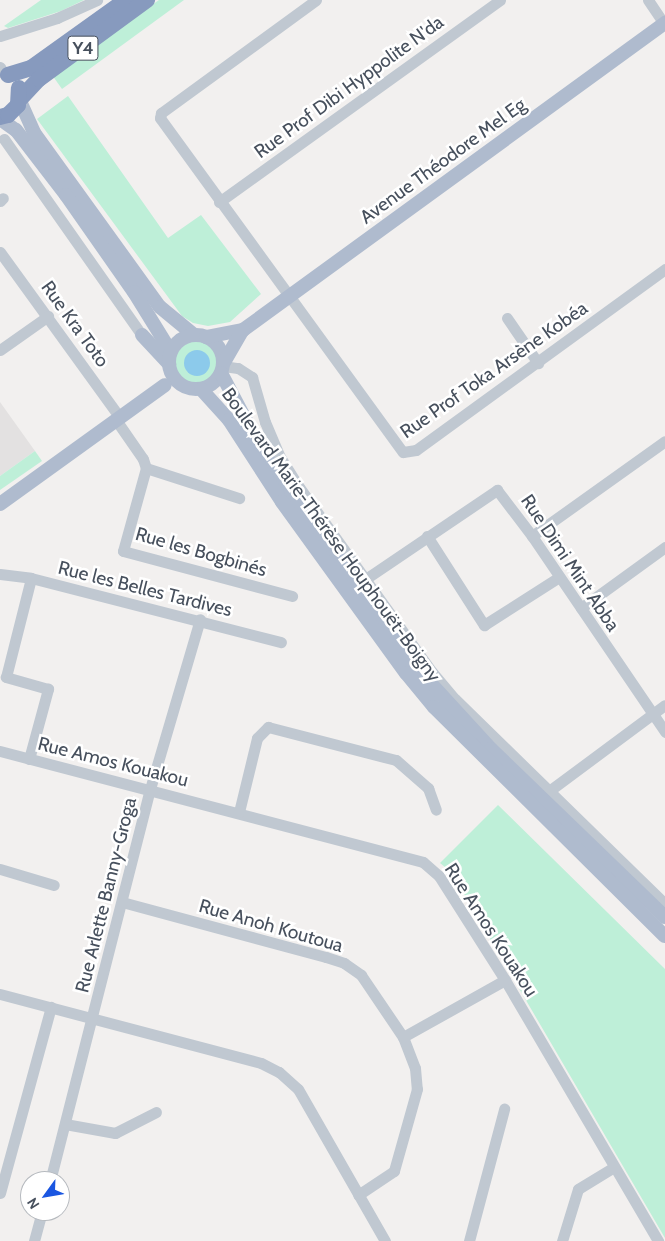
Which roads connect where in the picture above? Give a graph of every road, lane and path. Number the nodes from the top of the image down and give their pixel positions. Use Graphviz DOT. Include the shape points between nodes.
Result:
graph roads {
  1 [pos="96,0"];
  2 [pos="126,0"];
  3 [pos="147,0"];
  4 [pos="316,0"];
  5 [pos="500,0"];
  6 [pos="648,0"];
  7 [pos="664,24"];
  8 [pos="0,36"];
  9 [pos="3,72"];
  10 [pos="20,99"];
  11 [pos="0,118"];
  12 [pos="4,138"];
  13 [pos="219,202"];
  14 [pos="0,252"];
  15 [pos="665,269"];
  16 [pos="288,297"];
  17 [pos="48,316"];
  18 [pos="508,318"];
  19 [pos="243,330"];
  20 [pos="142,335"];
  21 [pos="160,335"];
  22 [pos="200,336"];
  23 [pos="0,350"];
  24 [pos="170,361"];
  25 [pos="538,363"];
  26 [pos="222,368"];
  27 [pos="165,385"];
  28 [pos="182,386"];
  29 [pos="201,389"];
  30 [pos="118,419"];
  31 [pos="665,441"];
  32 [pos="146,468"];
  33 [pos="239,498"];
  34 [pos="0,504"];
  35 [pos="427,536"];
  36 [pos="532,536"];
  37 [pos="665,546"];
  38 [pos="0,574"];
  39 [pos="368,577"];
  40 [pos="559,577"];
  41 [pos="31,578"];
  42 [pos="292,596"];
  43 [pos="581,608"];
  44 [pos="200,619"];
  45 [pos="281,642"];
  46 [pos="665,705"];
  47 [pos="651,715"];
  48 [pos="665,732"];
  49 [pos="0,751"];
  50 [pos="30,759"];
  51 [pos="150,789"];
  52 [pos="552,789"];
  53 [pos="436,810"];
  54 [pos="239,812"];
  55 [pos="0,869"];
  56 [pos="54,885"];
  57 [pos="122,902"];
  58 [pos="665,904"];
  59 [pos="665,918"];
  60 [pos="665,936"];
  61 [pos="505,980"];
  62 [pos="0,994"];
  63 [pos="51,1007"];
  64 [pos="93,1016"];
  65 [pos="403,1038"];
  66 [pos="504,1109"];
  67 [pos="156,1112"];
  68 [pos="64,1124"];
  69 [pos="614,1167"];
  70 [pos="52,1171"];
  71 [pos="0,1193"];
  72 [pos="358,1196"];
  73 [pos="39,1221"];
  74 [pos="383,1240"];
  75 [pos="34,1241"];
  76 [pos="469,1241"];
  77 [pos="562,1241"];
  78 [pos="658,1241"];
  1 -- 8 [label="street" via="57,18"];
  2 -- 9 [label="highway, Y4" via="32,68"];
  3 -- 10 [label="highway, Y4" via="39,79"];
  4 -- 13 [label="street" via="160,116"];
  5 -- 13 [label="street, Rue Prof Dibi Hyppolite N'da"];
  6 -- 7 [label="street"];
  7 -- 16 [label="main road, Avenue Théodore Mel Eg"];
  9 -- 10 [label="highway" via="17,82"];
  10 -- 11 [label="highway" via="14,111"];
  10 -- 22 [label="main road" via="32,130 160,307"];
  11 -- 21 [label="main road" via="16,130 60,187"];
  12 -- 20 [label="street"];
  13 -- 16 [label="street"];
  14 -- 17 [label="street, Rue Kra Toto"];
  15 -- 25 [label="street, Rue Prof Toka Arsène Kobéa"];
  16 -- 19 [label="main road, Avenue Théodore Mel Eg"];
  16 -- 25 [label="street, Rue Prof Toka Arsène Kobéa" via="398,448 406,454"];
  17 -- 23 [label="street"];
  17 -- 30 [label="street, Rue Kra Toto"];
  18 -- 25 [label="street"];
  19 -- 22 [label="main road"];
  19 -- 26 [label="main road"];
  20 -- 21 [label="main road"];
  20 -- 24 [label="main road"];
  21 -- 24 [label="main road"];
  22 -- 24 [label="main road" via="178,342"];
  22 -- 26 [label="main road" via="219,348"];
  24 -- 27 [label="main road"];
  24 -- 28 [label="main road"];
  26 -- 29 [label="main road" via="213,384"];
  26 -- 39 [label="street" via="238,368 252,377 265,422 280,456"];
  26 -- 59 [label="main road, Boulevard Marie-Thérèse Houphouët-Boigny" via="241,416 268,461 424,676 491,749"];
  27 -- 28 [label="main road"];
  27 -- 30 [label="main road"];
  28 -- 29 [label="main road"];
  29 -- 60 [label="main road, Boulevard Marie-Thérèse Houphouët-Boigny" via="229,420 282,502 434,707"];
  30 -- 32 [label="street, Rue Kra Toto"];
  30 -- 34 [label="main road"];
  31 -- 36 [label="street"];
  32 -- 33 [label="street"];
  32 -- 42 [label="street, Rue les Bogbinés" via="123,550"];
  35 -- 36 [label="street, Rue Dimi Mint Abba" via="497,490"];
  35 -- 39 [label="street, Rue Dimi Mint Abba"];
  35 -- 40 [label="street" via="484,625"];
  36 -- 40 [label="street, Rue Dimi Mint Abba"];
  37 -- 43 [label="street"];
  38 -- 41 [label="street, Rue les Belles Tardives"];
  39 -- 52 [label="street" via="455,699"];
  40 -- 43 [label="street, Rue Dimi Mint Abba"];
  41 -- 44 [label="street, Rue les Belles Tardives"];
  41 -- 50 [label="street" via="6,677 48,688"];
  43 -- 47 [label="street, Rue Dimi Mint Abba"];
  44 -- 45 [label="street, Rue les Belles Tardives"];
  44 -- 51 [label="street, Rue Arlette Banny-Groga"];
  46 -- 47 [label="street"];
  47 -- 48 [label="street, Rue Dimi Mint Abba"];
  47 -- 52 [label="street"];
  49 -- 50 [label="street, Rue Amos Kouakou"];
  50 -- 51 [label="street, Rue Amos Kouakou"];
  51 -- 54 [label="street, Rue Amos Kouakou"];
  51 -- 57 [label="street, Rue Arlette Banny-Groga"];
  52 -- 58 [label="street"];
  53 -- 54 [label="street" via="428,788 396,760 268,728 257,738"];
  54 -- 61 [label="street, Rue Amos Kouakou" via="423,862 439,876"];
  55 -- 56 [label="street"];
  57 -- 64 [label="street, Rue Arlette Banny-Groga"];
  57 -- 65 [label="street, Rue Anoh Koutoua" via="344,964 361,975"];
  61 -- 65 [label="street"];
  61 -- 69 [label="street, Rue Amos Kouakou"];
  62 -- 63 [label="street"];
  63 -- 64 [label="street"];
  63 -- 71 [label="street"];
  64 -- 68 [label="street, Rue Arlette Banny-Groga"];
  64 -- 72 [label="street" via="261,1063 278,1072 298,1089"];
  65 -- 72 [label="street, Rue Anoh Koutoua" via="415,1068 417,1089 397,1163 388,1178"];
  66 -- 76 [label="street"];
  67 -- 68 [label="street" via="115,1134"];
  68 -- 70 [label="street, Rue Arlette Banny-Groga"];
  69 -- 77 [label="street" via="578,1189"];
  69 -- 78 [label="street, Rue Amos Kouakou"];
  72 -- 74 [label="street"];
  73 -- 75 [label="street"];
}
